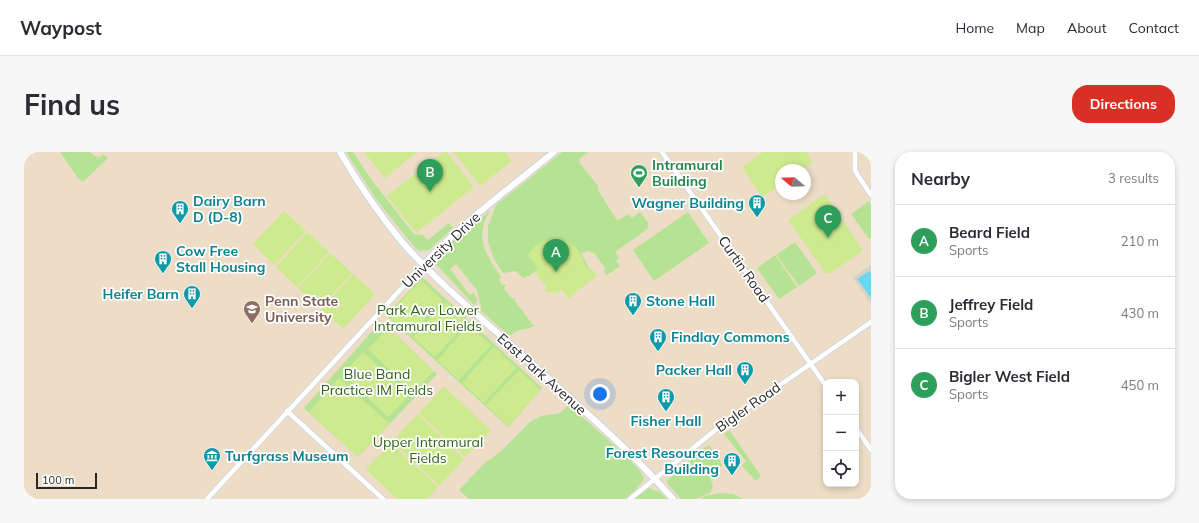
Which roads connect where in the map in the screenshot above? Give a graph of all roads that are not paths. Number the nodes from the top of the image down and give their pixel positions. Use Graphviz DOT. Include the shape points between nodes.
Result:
graph roads {
  1 [pos="340,152"];
  2 [pos="554,152"];
  3 [pos="662,152"];
  4 [pos="855,152"];
  5 [pos="871,195"];
  6 [pos="424,264"];
  7 [pos="871,322"];
  8 [pos="810,364"];
  9 [pos="823,382"];
  10 [pos="287,411"];
  11 [pos="859,432"];
  12 [pos="871,450"];
  13 [pos="654,479"];
  14 [pos="207,499"];
  15 [pos="383,499"];
  16 [pos="630,499"];
  17 [pos="673,499"];
  1 -- 6 [label="main road, East Park Avenue" via="380,213"];
  2 -- 6 [label="main road, University Drive" via="471,219"];
  3 -- 8 [label="street, Curtin Road"];
  4 -- 5 [label="street" via="855,170"];
  6 -- 10 [label="street, University Drive"];
  6 -- 13 [label="main road, East Park Avenue" via="473,312 622,446"];
  7 -- 8 [label="street, Bigler Road"];
  8 -- 9 [label="street, Curtin Road"];
  8 -- 13 [label="street, Bigler Road" via="718,428"];
  10 -- 14 [label="street, University Drive"];
  10 -- 15 [label="street"];
  11 -- 12 [label="street"];
  13 -- 16 [label="street, Bigler Road"];
  13 -- 17 [label="main road, East Park Avenue"];
}
